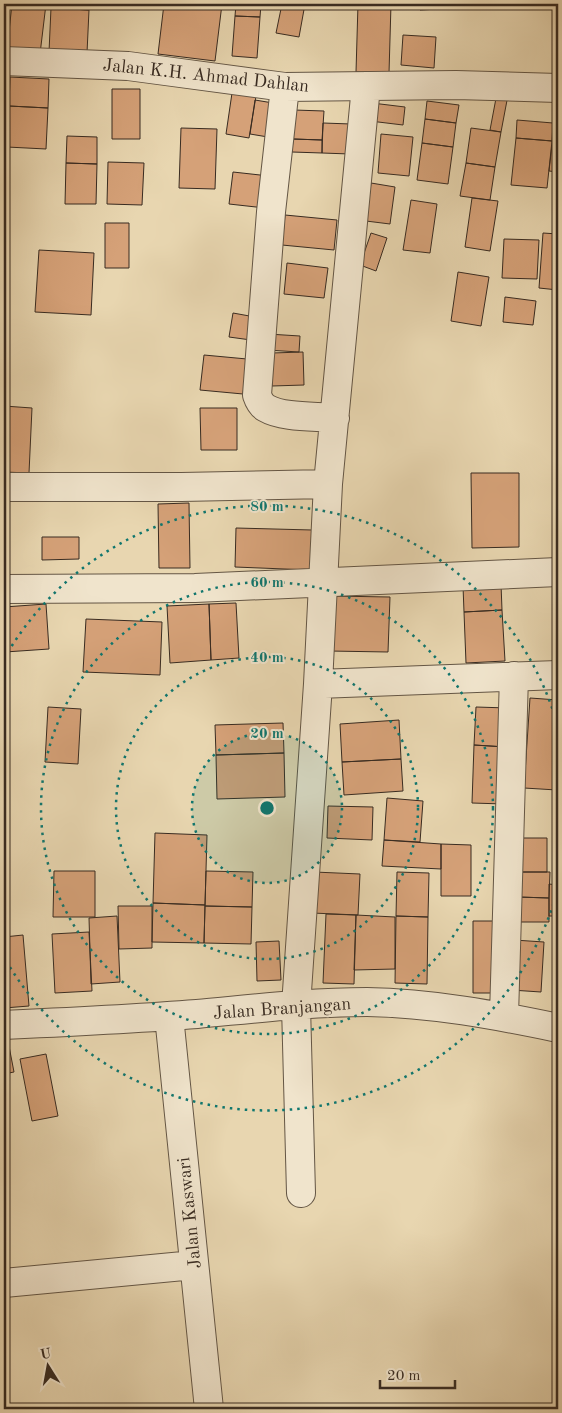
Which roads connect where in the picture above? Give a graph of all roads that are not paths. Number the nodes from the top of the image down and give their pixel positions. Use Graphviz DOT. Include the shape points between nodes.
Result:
graph roads {
  1 [pos="4,61"];
  2 [pos="366,86"];
  3 [pos="285,87"];
  4 [pos="558,88"];
  5 [pos="335,418"];
  6 [pos="328,484"];
  7 [pos="4,487"];
  8 [pos="558,572"];
  9 [pos="322,584"];
  10 [pos="4,590"];
  11 [pos="558,675"];
  12 [pos="514,676"];
  13 [pos="318,684"];
  14 [pos="296,1006"];
  15 [pos="169,1016"];
  16 [pos="504,1016"];
  17 [pos="4,1025"];
  18 [pos="558,1028"];
  19 [pos="301,1193"];
  20 [pos="194,1265"];
  21 [pos="4,1283"];
  22 [pos="208,1409"];
  1 -- 3 [label="street, Jalan K.H. Ahmad Dahlan" via="128,66"];
  2 -- 3 [label="street, Jalan K.H. Ahmad Dahlan"];
  2 -- 4 [label="street, Jalan K.H. Ahmad Dahlan"];
  2 -- 5 [label="street"];
  3 -- 5 [label="street" via="271,212 257,395 265,408 278,413"];
  5 -- 6 [label="street"];
  6 -- 7 [label="street" via="181,488"];
  6 -- 9 [label="street"];
  8 -- 9 [label="street"];
  9 -- 10 [label="street"];
  9 -- 13 [label="street"];
  11 -- 12 [label="street"];
  12 -- 13 [label="street"];
  12 -- 16 [label="street"];
  13 -- 14 [label="street"];
  14 -- 15 [label="street, Jalan Branjangan"];
  14 -- 16 [label="street, Jalan Branjangan" via="367,1002"];
  14 -- 19 [label="street"];
  15 -- 17 [label="street, Jalan Branjangan"];
  15 -- 20 [label="street, Jalan Kaswari"];
  16 -- 18 [label="street, Jalan Branjangan"];
  20 -- 21 [label="street"];
  20 -- 22 [label="street, Jalan Kaswari"];
}
